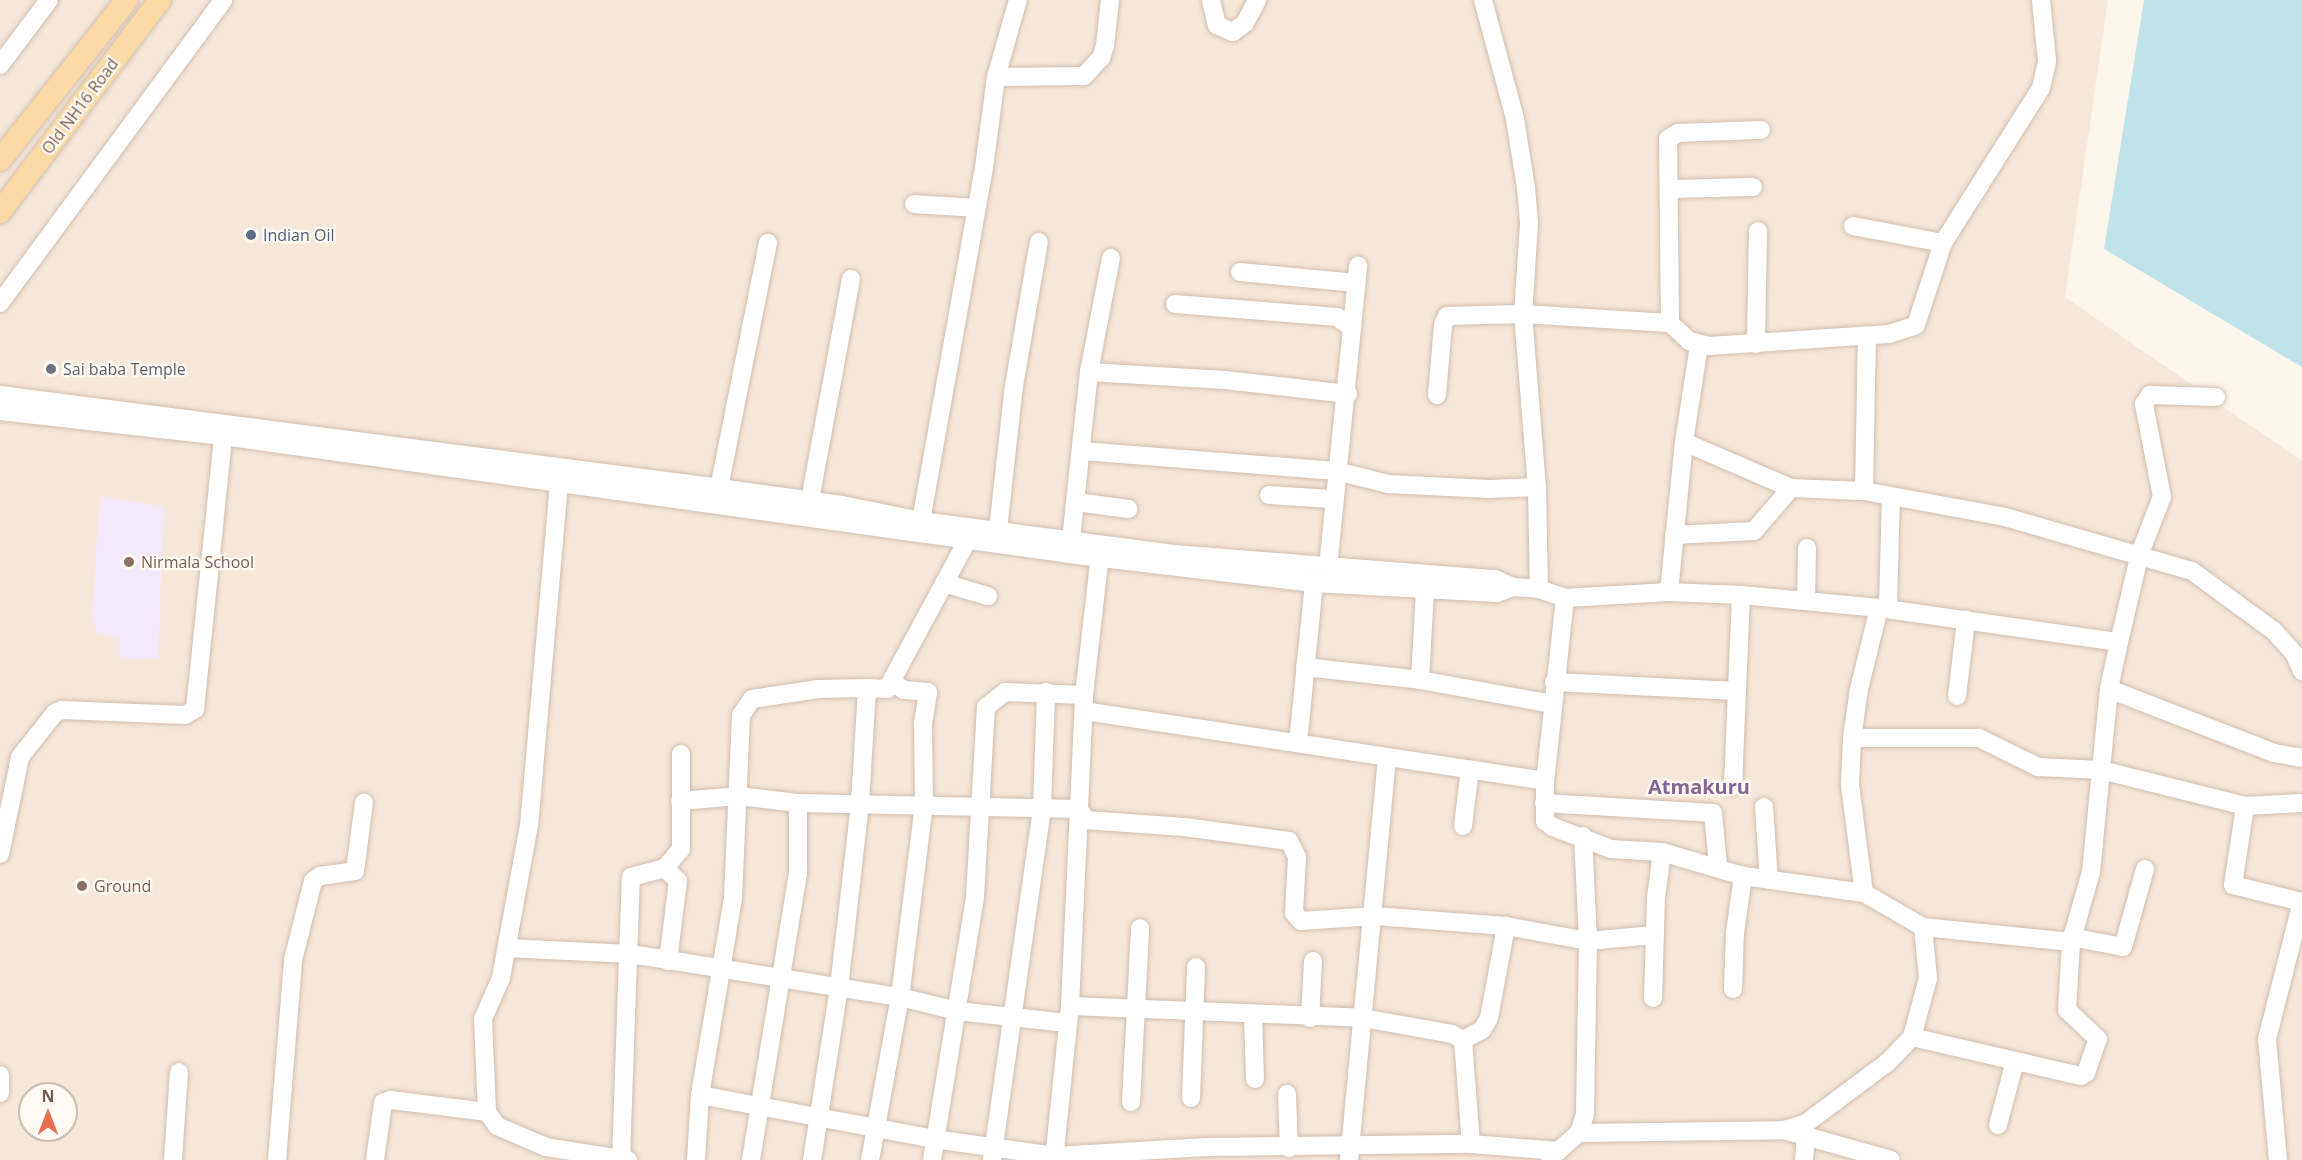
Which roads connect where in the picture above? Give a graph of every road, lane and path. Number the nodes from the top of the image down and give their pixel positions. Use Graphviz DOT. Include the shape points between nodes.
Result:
graph roads {
  1 [pos="49,0"];
  2 [pos="127,0"];
  3 [pos="160,0"];
  4 [pos="223,0"];
  5 [pos="1018,0"];
  6 [pos="1110,0"];
  7 [pos="1211,0"];
  8 [pos="1257,0"];
  9 [pos="1483,0"];
  10 [pos="2041,0"];
  11 [pos="0,65"];
  12 [pos="996,77"];
  13 [pos="1761,130"];
  14 [pos="0,160"];
  15 [pos="1753,187"];
  16 [pos="1669,189"];
  17 [pos="914,204"];
  18 [pos="976,208"];
  19 [pos="0,212"];
  20 [pos="1853,226"];
  21 [pos="1758,231"];
  22 [pos="1039,242"];
  23 [pos="768,243"];
  24 [pos="1943,243"];
  25 [pos="1111,258"];
  26 [pos="1240,272"];
  27 [pos="851,279"];
  28 [pos="0,303"];
  29 [pos="1175,304"];
  30 [pos="1523,314"];
  31 [pos="1670,323"];
  32 [pos="1352,328"];
  33 [pos="1867,336"];
  34 [pos="1756,344"];
  35 [pos="1699,345"];
  36 [pos="1089,372"];
  37 [pos="1348,394"];
  38 [pos="0,395"];
  39 [pos="1437,395"];
  40 [pos="2216,397"];
  41 [pos="0,411"];
  42 [pos="224,430"];
  43 [pos="1684,442"];
  44 [pos="1082,451"];
  45 [pos="1336,471"];
  46 [pos="560,475"];
  47 [pos="1537,487"];
  48 [pos="719,488"];
  49 [pos="1791,488"];
  50 [pos="1864,491"];
  51 [pos="1269,495"];
  52 [pos="1891,498"];
  53 [pos="1332,499"];
  54 [pos="810,500"];
  55 [pos="1077,502"];
  56 [pos="1129,509"];
  57 [pos="921,521"];
  58 [pos="998,530"];
  59 [pos="1674,535"];
  60 [pos="968,539"];
  61 [pos="1071,540"];
  62 [pos="1807,548"];
  63 [pos="1101,551"];
  64 [pos="2140,554"];
  65 [pos="1328,568"];
  66 [pos="944,583"];
  67 [pos="1314,583"];
  68 [pos="1539,589"];
  69 [pos="1425,590"];
  70 [pos="1505,590"];
  71 [pos="1669,592"];
  72 [pos="1741,595"];
  73 [pos="988,596"];
  74 [pos="1565,598"];
  75 [pos="1806,600"];
  76 [pos="1879,608"];
  77 [pos="1966,620"];
  78 [pos="2119,642"];
  79 [pos="1305,667"];
  80 [pos="2302,671"];
  81 [pos="1420,680"];
  82 [pos="891,682"];
  83 [pos="1554,682"];
  84 [pos="867,688"];
  85 [pos="2109,689"];
  86 [pos="1737,691"];
  87 [pos="1047,692"];
  88 [pos="1957,696"];
  89 [pos="1084,703"];
  90 [pos="1552,704"];
  91 [pos="1852,738"];
  92 [pos="1298,743"];
  93 [pos="681,754"];
  94 [pos="1387,758"];
  95 [pos="2302,758"];
  96 [pos="1470,769"];
  97 [pos="2101,770"];
  98 [pos="1545,781"];
  99 [pos="1733,786"];
  100 [pos="739,796"];
  101 [pos="680,801"];
  102 [pos="364,802"];
  103 [pos="798,802"];
  104 [pos="1544,802"];
  105 [pos="860,803"];
  106 [pos="2302,803"];
  107 [pos="924,805"];
  108 [pos="981,806"];
  109 [pos="2245,806"];
  110 [pos="1764,807"];
  111 [pos="1042,808"];
  112 [pos="1078,809"];
  113 [pos="1463,826"];
  114 [pos="1583,836"];
  115 [pos="1662,852"];
  116 [pos="0,854"];
  117 [pos="1718,866"];
  118 [pos="665,868"];
  119 [pos="2145,869"];
  120 [pos="1743,876"];
  121 [pos="1769,880"];
  122 [pos="1864,894"];
  123 [pos="2302,902"];
  124 [pos="1375,916"];
  125 [pos="1506,926"];
  126 [pos="1923,927"];
  127 [pos="1140,928"];
  128 [pos="1654,935"];
  129 [pos="2071,939"];
  130 [pos="1588,941"];
  131 [pos="507,948"];
  132 [pos="631,954"];
  133 [pos="668,960"];
  134 [pos="1312,961"];
  135 [pos="1196,967"];
  136 [pos="722,968"];
  137 [pos="781,980"];
  138 [pos="839,988"];
  139 [pos="1733,990"];
  140 [pos="900,997"];
  141 [pos="1653,998"];
  142 [pos="1136,1009"];
  143 [pos="957,1011"];
  144 [pos="1194,1011"];
  145 [pos="1069,1014"];
  146 [pos="1253,1015"];
  147 [pos="1014,1017"];
  148 [pos="1310,1018"];
  149 [pos="1363,1018"];
  150 [pos="1912,1037"];
  151 [pos="1463,1040"];
  152 [pos="2015,1061"];
  153 [pos="180,1072"];
  154 [pos="0,1075"];
  155 [pos="1255,1079"];
  156 [pos="0,1093"];
  157 [pos="1287,1094"];
  158 [pos="700,1095"];
  159 [pos="1191,1098"];
  160 [pos="1131,1102"];
  161 [pos="762,1104"];
  162 [pos="487,1112"];
  163 [pos="819,1115"];
  164 [pos="877,1125"];
  165 [pos="1998,1125"];
  166 [pos="1784,1130"];
  167 [pos="1579,1133"];
  168 [pos="1806,1136"];
  169 [pos="934,1139"];
  170 [pos="1471,1144"];
  171 [pos="1282,1152"];
  172 [pos="1349,1153"];
  173 [pos="1406,1153"];
  174 [pos="993,1154"];
  175 [pos="1206,1154"];
  176 [pos="1154,1155"];
  177 [pos="1554,1155"];
  178 [pos="1107,1157"];
  179 [pos="1055,1158"];
  180 [pos="625,1159"];
  181 [pos="173,1160"];
  182 [pos="277,1160"];
  183 [pos="375,1160"];
  184 [pos="696,1160"];
  185 [pos="751,1160"];
  186 [pos="812,1160"];
  187 [pos="870,1160"];
  188 [pos="932,1160"];
  189 [pos="1804,1160"];
  190 [pos="1891,1160"];
  191 [pos="2278,1160"];
  1 -- 11 [label="street"];
  2 -- 14 [label="main road, Old NH16 Road"];
  3 -- 19 [label="main road, Old NH16 Road"];
  4 -- 28 [label="street"];
  5 -- 12 [label="street"];
  6 -- 12 [label="street" via="1101,58 1084,76"];
  7 -- 8 [label="street" via="1217,25 1233,32 1245,23"];
  9 -- 30 [label="street" via="1515,119 1526,188 1529,224"];
  10 -- 24 [label="street" via="2047,61 2041,88"];
  12 -- 18 [label="street"];
  13 -- 16 [label="street" via="1672,134 1668,139"];
  15 -- 16 [label="street"];
  16 -- 31 [label="street"];
  17 -- 18 [label="street"];
  18 -- 57 [label="street"];
  20 -- 24 [label="street"];
  21 -- 34 [label="street"];
  22 -- 58 [label="street" via="1014,386"];
  23 -- 48 [label="street"];
  24 -- 33 [label="street" via="1916,325"];
  25 -- 36 [label="street"];
  26 -- 32 [label="street" via="1357,274"];
  27 -- 54 [label="street"];
  29 -- 32 [label="street" via="1337,317"];
  30 -- 31 [label="street"];
  30 -- 39 [label="street" via="1448,316 1443,325"];
  30 -- 47 [label="street"];
  31 -- 35 [label="street"];
  32 -- 37 [label="street"];
  33 -- 34 [label="street"];
  33 -- 50 [label="street"];
  34 -- 35 [label="street"];
  35 -- 43 [label="street"];
  36 -- 37 [label="street" via="1225,380"];
  36 -- 44 [label="street"];
  37 -- 45 [label="street"];
  38 -- 42 [label="street"];
  40 -- 64 [label="street" via="2150,395 2146,399 2162,497"];
  41 -- 42 [label="street"];
  42 -- 46 [label="street"];
  42 -- 116 [label="street" via="195,709 185,715 62,710 55,713 20,758"];
  43 -- 49 [label="street"];
  43 -- 59 [label="street"];
  44 -- 45 [label="street"];
  44 -- 55 [label="street"];
  45 -- 47 [label="street" via="1388,484"];
  45 -- 53 [label="street"];
  46 -- 48 [label="street"];
  46 -- 60 [label="street"];
  46 -- 131 [label="street" via="529,825"];
  47 -- 68 [label="street"];
  48 -- 54 [label="street"];
  49 -- 50 [label="street"];
  49 -- 59 [label="street" via="1754,531"];
  50 -- 52 [label="street"];
  51 -- 53 [label="street"];
  52 -- 64 [label="street" via="2005,517"];
  52 -- 76 [label="street" via="1888,605"];
  53 -- 65 [label="street"];
  54 -- 57 [label="street"];
  55 -- 56 [label="street"];
  55 -- 61 [label="street"];
  57 -- 58 [label="street"];
  58 -- 61 [label="street"];
  59 -- 71 [label="street"];
  60 -- 63 [label="street"];
  60 -- 66 [label="street"];
  61 -- 63 [label="street"];
  62 -- 75 [label="street"];
  63 -- 65 [label="street"];
  63 -- 67 [label="street"];
  63 -- 89 [label="street"];
  64 -- 78 [label="street"];
  64 -- 80 [label="street" via="2210,581 2274,631 2294,653"];
  65 -- 70 [label="street" via="1496,579"];
  66 -- 73 [label="street"];
  66 -- 82 [label="street"];
  67 -- 69 [label="street"];
  67 -- 79 [label="street"];
  68 -- 70 [label="street"];
  68 -- 74 [label="street"];
  69 -- 70 [label="street"];
  69 -- 81 [label="street"];
  71 -- 72 [label="street"];
  71 -- 74 [label="street"];
  72 -- 75 [label="street"];
  72 -- 86 [label="street"];
  74 -- 83 [label="street"];
  75 -- 76 [label="street"];
  76 -- 77 [label="street"];
  76 -- 91 [label="street" via="1859,689"];
  77 -- 78 [label="street"];
  77 -- 88 [label="street"];
  78 -- 85 [label="street"];
  79 -- 81 [label="street"];
  79 -- 92 [label="street"];
  81 -- 90 [label="street"];
  82 -- 84 [label="street" via="887,689"];
  82 -- 107 [label="street" via="904,690 928,692 923,724"];
  83 -- 86 [label="street"];
  83 -- 90 [label="street"];
  84 -- 100 [label="street" via="819,689 752,699 741,715"];
  84 -- 105 [label="street"];
  85 -- 95 [label="street" via="2274,753"];
  85 -- 97 [label="street"];
  86 -- 99 [label="street"];
  87 -- 89 [label="street"];
  87 -- 108 [label="street" via="999,693 987,707"];
  87 -- 111 [label="street"];
  89 -- 92 [label="street"];
  89 -- 112 [label="street"];
  90 -- 98 [label="street"];
  91 -- 97 [label="street" via="1979,738 2038,767"];
  91 -- 122 [label="street" via="1850,785"];
  92 -- 94 [label="street"];
  93 -- 101 [label="street"];
  94 -- 96 [label="street"];
  94 -- 124 [label="street"];
  96 -- 98 [label="street"];
  96 -- 113 [label="street"];
  97 -- 109 [label="street"];
  97 -- 129 [label="street" via="2091,872"];
  98 -- 104 [label="street"];
  100 -- 101 [label="street"];
  100 -- 103 [label="street"];
  100 -- 136 [label="street" via="733,898"];
  101 -- 118 [label="street" via="681,849"];
  102 -- 182 [label="street" via="355,871 320,876 313,881 293,960"];
  103 -- 105 [label="street"];
  103 -- 137 [label="street" via="798,872"];
  104 -- 114 [label="street" via="1545,821"];
  104 -- 117 [label="street" via="1713,813"];
  105 -- 107 [label="street"];
  105 -- 138 [label="street"];
  106 -- 109 [label="street"];
  107 -- 108 [label="street"];
  107 -- 140 [label="street"];
  108 -- 111 [label="street"];
  108 -- 143 [label="street" via="975,897"];
  109 -- 123 [label="street" via="2233,885"];
  110 -- 121 [label="street"];
  111 -- 112 [label="street"];
  111 -- 147 [label="street"];
  112 -- 124 [label="street" via="1086,820 1184,827 1289,842 1297,856 1295,918 1301,921"];
  112 -- 145 [label="street"];
  114 -- 115 [label="street" via="1611,849"];
  114 -- 130 [label="street"];
  115 -- 117 [label="street"];
  115 -- 128 [label="street"];
  117 -- 120 [label="street"];
  118 -- 132 [label="street" via="631,877"];
  118 -- 133 [label="street" via="678,881"];
  119 -- 129 [label="street" via="2123,947"];
  120 -- 121 [label="street"];
  120 -- 139 [label="street"];
  121 -- 122 [label="street"];
  122 -- 126 [label="street"];
  123 -- 191 [label="street" via="2267,1039"];
  124 -- 125 [label="street"];
  124 -- 149 [label="street"];
  125 -- 130 [label="street"];
  125 -- 151 [label="street" via="1489,1018 1482,1030"];
  126 -- 129 [label="street"];
  126 -- 150 [label="street" via="1928,978"];
  127 -- 142 [label="street"];
  128 -- 130 [label="street"];
  128 -- 141 [label="street"];
  129 -- 152 [label="street" via="2067,1010 2098,1039 2086,1073 2074,1077"];
  130 -- 167 [label="street" via="1585,1114"];
  131 -- 132 [label="street"];
  131 -- 162 [label="street" via="501,978 483,1019"];
  132 -- 133 [label="street"];
  132 -- 180 [label="street"];
  133 -- 136 [label="street"];
  134 -- 148 [label="street"];
  135 -- 144 [label="street"];
  136 -- 137 [label="street"];
  136 -- 158 [label="street"];
  137 -- 138 [label="street"];
  137 -- 161 [label="street"];
  138 -- 140 [label="street"];
  138 -- 163 [label="street"];
  140 -- 143 [label="street"];
  140 -- 164 [label="street"];
  142 -- 144 [label="street"];
  142 -- 145 [label="street"];
  142 -- 160 [label="street"];
  143 -- 147 [label="street"];
  143 -- 169 [label="street"];
  144 -- 146 [label="street"];
  144 -- 159 [label="street"];
  145 -- 147 [label="street"];
  145 -- 179 [label="street"];
  146 -- 148 [label="street"];
  146 -- 155 [label="street"];
  147 -- 174 [label="street"];
  148 -- 149 [label="street"];
  149 -- 151 [label="street" via="1452,1034"];
  149 -- 172 [label="street"];
  150 -- 152 [label="street"];
  150 -- 166 [label="street" via="1888,1062 1805,1124"];
  151 -- 170 [label="street"];
  152 -- 165 [label="street"];
  153 -- 181 [label="street"];
  154 -- 156 [label="street"];
  157 -- 171 [label="street"];
  158 -- 161 [label="street"];
  158 -- 184 [label="street"];
  161 -- 163 [label="street"];
  161 -- 185 [label="street"];
  162 -- 180 [label="street" via="497,1126 546,1147"];
  162 -- 183 [label="street" via="391,1100 383,1103"];
  163 -- 164 [label="street"];
  163 -- 186 [label="street"];
  164 -- 169 [label="street"];
  164 -- 187 [label="street"];
  166 -- 167 [label="street"];
  166 -- 168 [label="street"];
  167 -- 177 [label="street"];
  168 -- 189 [label="street"];
  168 -- 190 [label="street"];
  169 -- 174 [label="street"];
  169 -- 188 [label="street"];
  170 -- 173 [label="street"];
  170 -- 177 [label="street"];
  171 -- 172 [label="street"];
  171 -- 175 [label="street"];
  172 -- 173 [label="street"];
  174 -- 179 [label="street"];
  175 -- 176 [label="street"];
  176 -- 178 [label="street"];
  178 -- 179 [label="street"];
}
